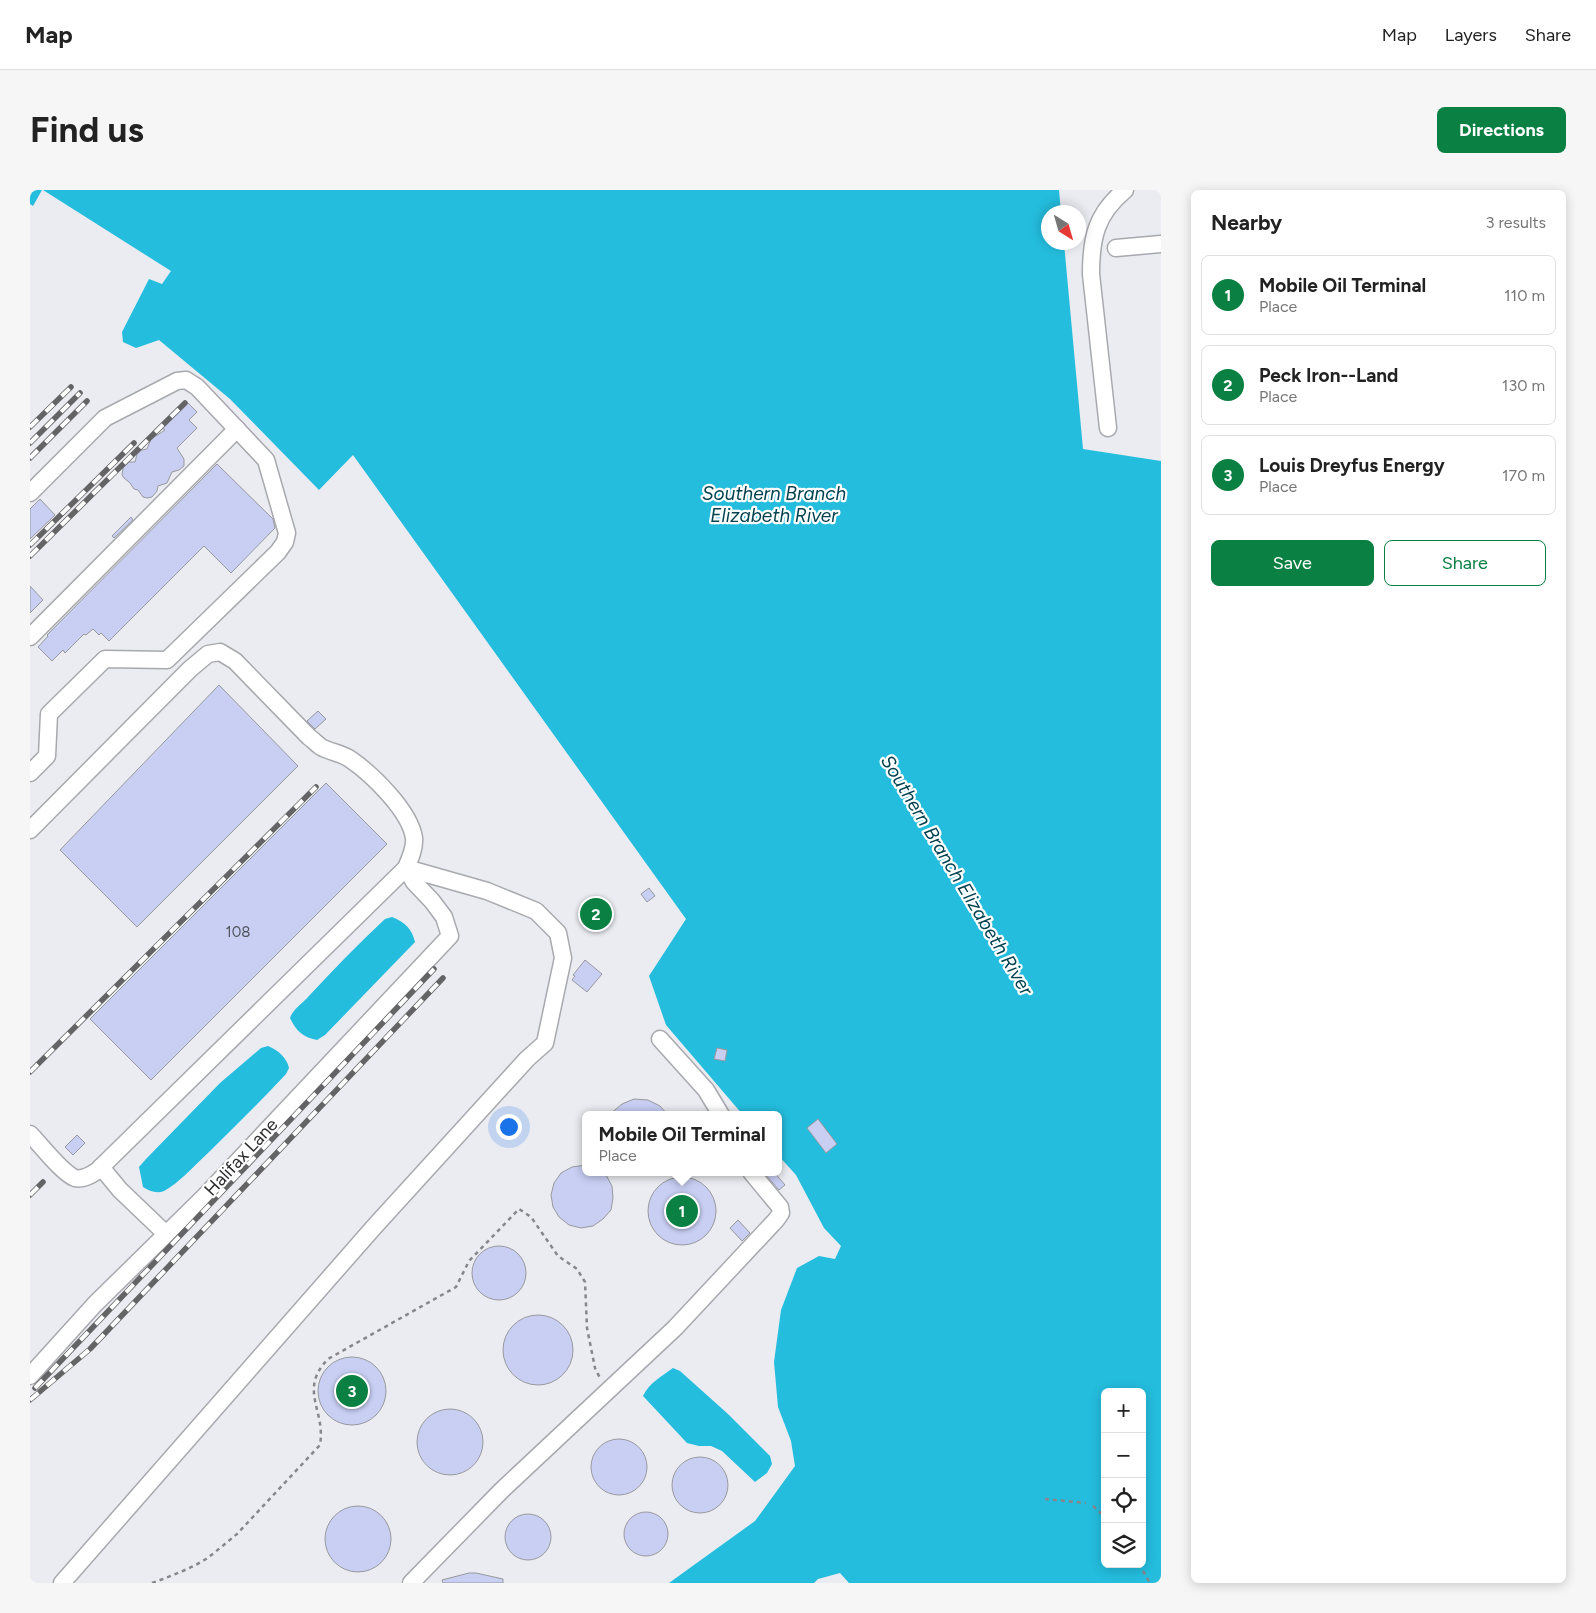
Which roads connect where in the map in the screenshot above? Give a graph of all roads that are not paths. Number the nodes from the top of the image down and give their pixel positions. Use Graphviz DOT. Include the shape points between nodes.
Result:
graph roads {
  1 [pos="1125,190"];
  2 [pos="1161,244"];
  3 [pos="1116,248"];
  4 [pos="1108,428"];
  5 [pos="237,429"];
  6 [pos="30,493"];
  7 [pos="30,637"];
  8 [pos="30,774"];
  9 [pos="30,830"];
  10 [pos="406,868"];
  11 [pos="660,1039"];
  12 [pos="719,1111"];
  13 [pos="30,1134"];
  14 [pos="102,1166"];
  15 [pos="754,1176"];
  16 [pos="166,1234"];
  17 [pos="30,1376"];
  18 [pos="62,1583"];
  19 [pos="411,1583"];
  1 -- 4 [label="street" via="1110,203 1100,219 1093,237 1091,257"];
  2 -- 3 [label="street"];
  5 -- 6 [label="street" via="197,387 186,380 177,381 105,418"];
  5 -- 7 [label="street"];
  5 -- 8 [label="street" via="266,460 285,522 285,542 167,660 105,659 49,714 48,756"];
  9 -- 10 [label="street" via="190,669 208,654 220,652 235,661 309,737 322,747 348,758 396,802 407,818 414,838"];
  10 -- 14 [label="street"];
  10 -- 16 [label="street, Halifax Lane" via="444,917 450,936"];
  10 -- 18 [label="street" via="487,890 536,911 558,933 562,958 545,1043 368,1234"];
  11 -- 12 [label="street" via="706,1090"];
  13 -- 14 [label="street" via="76,1178 86,1178"];
  14 -- 16 [label="street" via="120,1190"];
  15 -- 19 [label="street" via="780,1207 781,1213 676,1328 502,1490"];
  16 -- 17 [label="street, Halifax Lane" via="95,1304"];
}
